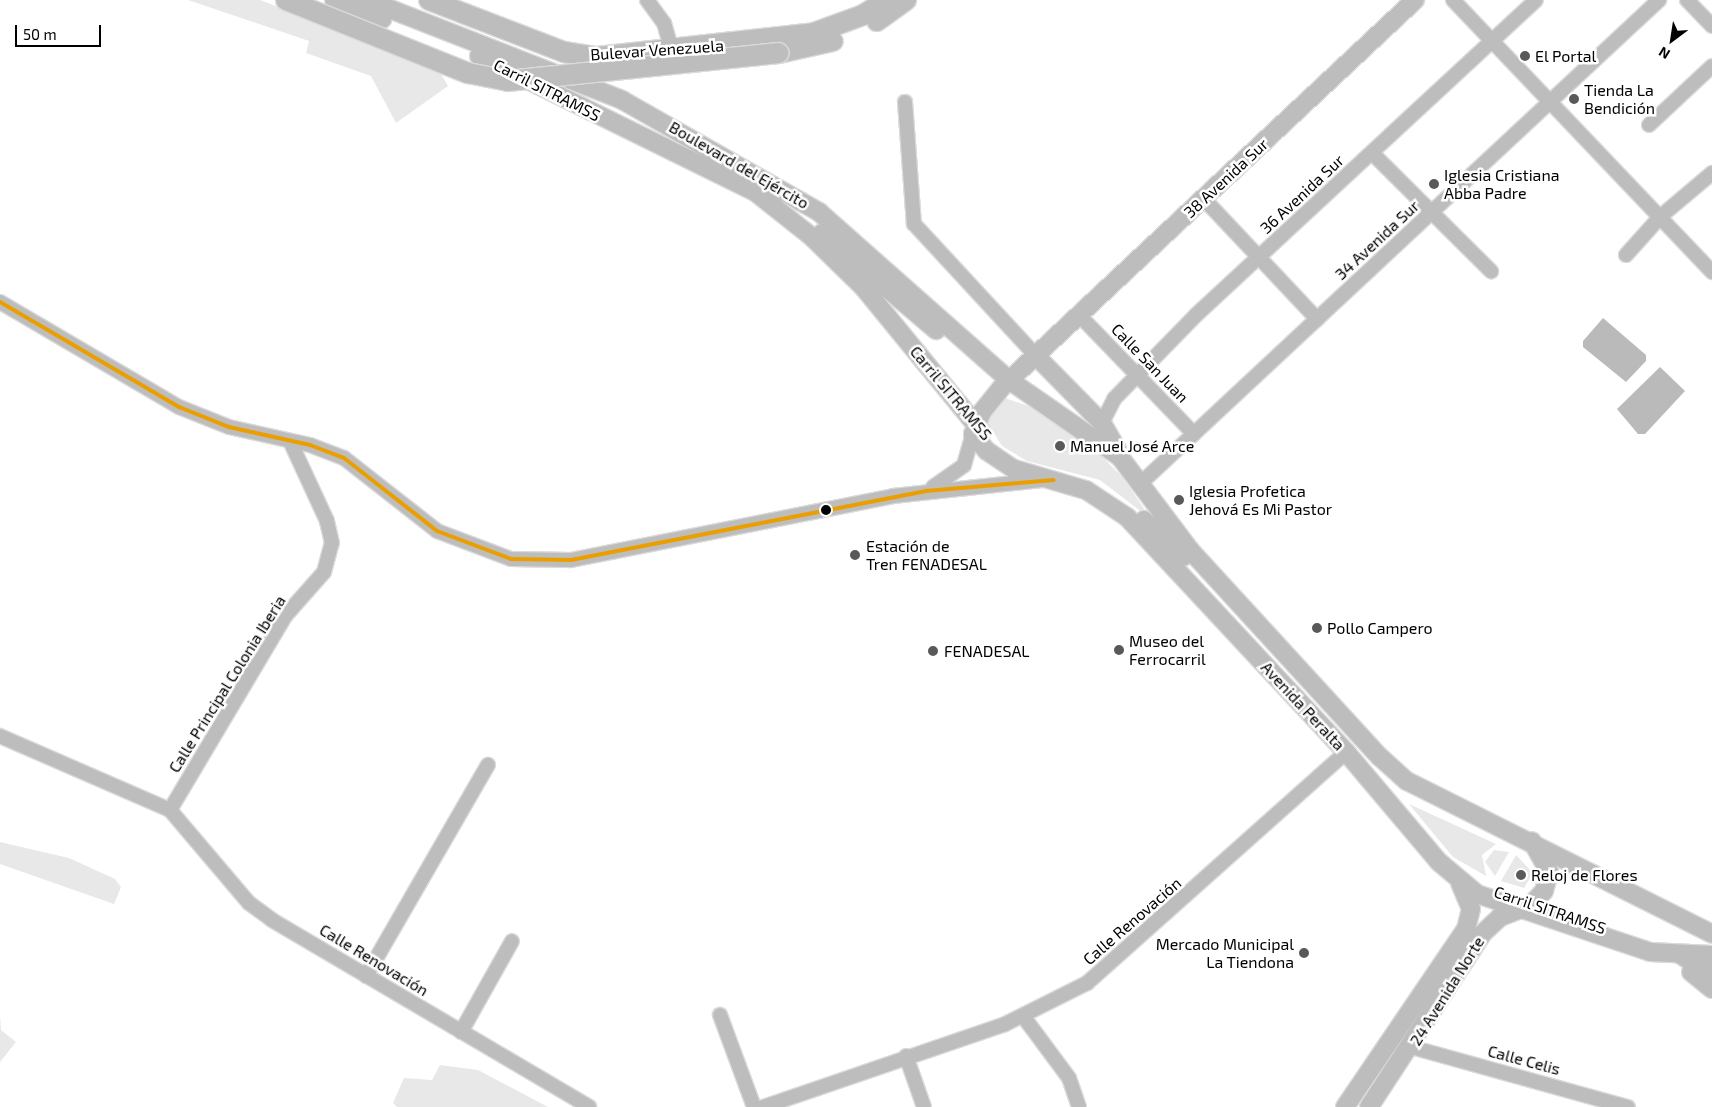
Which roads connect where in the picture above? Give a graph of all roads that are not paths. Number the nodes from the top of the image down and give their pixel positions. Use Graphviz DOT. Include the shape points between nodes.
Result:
graph roads {
  1 [pos="286,0"];
  2 [pos="334,0"];
  3 [pos="367,0"];
  4 [pos="428,0"];
  5 [pos="648,0"];
  6 [pos="887,0"];
  7 [pos="906,0"];
  8 [pos="1415,0"];
  9 [pos="1453,0"];
  10 [pos="1536,0"];
  11 [pos="1659,0"];
  12 [pos="1687,0"];
  13 [pos="1712,26"];
  14 [pos="1493,40"];
  15 [pos="672,51"];
  16 [pos="1712,66"];
  17 [pos="1550,98"];
  18 [pos="905,102"];
  19 [pos="1649,125"];
  20 [pos="1372,153"];
  21 [pos="1712,173"];
  22 [pos="754,191"];
  23 [pos="1204,199"];
  24 [pos="1432,212"];
  25 [pos="1661,216"];
  26 [pos="1626,255"];
  27 [pos="1258,258"];
  28 [pos="1491,272"];
  29 [pos="1712,272"];
  30 [pos="0,302"];
  31 [pos="1080,316"];
  32 [pos="1317,319"];
  33 [pos="1038,357"];
  34 [pos="1137,375"];
  35 [pos="1005,383"];
  36 [pos="1102,423"];
  37 [pos="975,430"];
  38 [pos="1194,434"];
  39 [pos="290,441"];
  40 [pos="1120,457"];
  41 [pos="1054,480"];
  42 [pos="1140,484"];
  43 [pos="926,491"];
  44 [pos="1177,550"];
  45 [pos="0,736"];
  46 [pos="1349,748"];
  47 [pos="488,764"];
  48 [pos="170,810"];
  49 [pos="1532,841"];
  50 [pos="1543,858"];
  51 [pos="1459,881"];
  52 [pos="1526,908"];
  53 [pos="1712,934"];
  54 [pos="512,941"];
  55 [pos="1650,952"];
  56 [pos="1678,954"];
  57 [pos="1710,956"];
  58 [pos="1712,975"];
  59 [pos="366,976"];
  60 [pos="1712,989"];
  61 [pos="720,1015"];
  62 [pos="1023,1016"];
  63 [pos="462,1032"];
  64 [pos="1411,1047"];
  65 [pos="906,1056"];
  66 [pos="768,1106"];
  67 [pos="589,1107"];
  68 [pos="754,1107"];
  69 [pos="924,1107"];
  70 [pos="1079,1107"];
  71 [pos="1345,1107"];
  72 [pos="1369,1107"];
  73 [pos="1628,1107"];
  1 -- 7 [label="highway, bridge" via="468,73 508,82 779,53 843,38 878,21"];
  2 -- 22 [label="main road, Carril SITRAMSS" via="497,64"];
  3 -- 35 [label="main road, Boulevard del Ejército" via="622,100 780,186 841,230"];
  4 -- 15 [label="highway, Bulevar Venezuela" via="582,56"];
  5 -- 15 [label="street" via="664,23"];
  6 -- 15 [label="highway, Bulevar Venezuela" via="863,15 814,33"];
  8 -- 23 [label="main road, 38 Avenida Sur"];
  9 -- 14 [label="street"];
  10 -- 14 [label="street, 36 Avenida Sur"];
  11 -- 17 [label="street, 34 Avenida Sur"];
  12 -- 13 [label="street"];
  14 -- 17 [label="street"];
  14 -- 20 [label="street, 36 Avenida Sur"];
  16 -- 19 [label="street"];
  17 -- 24 [label="street, 34 Avenida Sur"];
  17 -- 25 [label="street"];
  18 -- 33 [label="street" via="914,224"];
  20 -- 24 [label="street"];
  20 -- 27 [label="street, 36 Avenida Sur"];
  21 -- 25 [label="street"];
  22 -- 35 [label="main road, Carril SITRAMSS" via="840,247"];
  22 -- 37 [label="main road, Carril SITRAMSS" via="812,237 864,288"];
  23 -- 27 [label="street"];
  23 -- 31 [label="main road, 38 Avenida Sur"];
  24 -- 28 [label="street"];
  24 -- 32 [label="street, 34 Avenida Sur"];
  25 -- 26 [label="street"];
  25 -- 29 [label="street"];
  27 -- 32 [label="street"];
  27 -- 34 [label="street, 36 Avenida Sur"];
  30 -- 39 [label="street" via="166,400 229,427"];
  31 -- 33 [label="main road, 38 Avenida Sur"];
  31 -- 34 [label="street, Calle San Juan"];
  32 -- 38 [label="street, 34 Avenida Sur"];
  33 -- 35 [label="main road"];
  33 -- 36 [label="main road, Avenida Peralta"];
  34 -- 36 [label="street, 36 Avenida Sur" via="1114,399"];
  34 -- 38 [label="street, Calle San Juan"];
  35 -- 37 [label="main road"];
  35 -- 40 [label="main road, Avenida Peralta"];
  35 -- 44 [label="main road, Carril SITRAMSS" via="1107,455"];
  36 -- 40 [label="main road, Avenida Peralta"];
  37 -- 41 [label="main road, Avenida Peralta" via="997,459"];
  37 -- 43 [label="street" via="964,465"];
  37 -- 44 [label="main road, Carril SITRAMSS" via="1008,455 1081,479 1115,496"];
  38 -- 42 [label="street, 34 Avenida Sur"];
  39 -- 43 [label="street" via="329,452 361,469 419,519 456,541 529,560 592,557"];
  39 -- 48 [label="street, Calle Principal Colonia Iberia" via="327,521 332,543 324,572 286,615"];
  40 -- 42 [label="main road, Avenida Peralta"];
  41 -- 43 [label="street"];
  41 -- 46 [label="main road, Avenida Peralta" via="1086,490 1127,517"];
  42 -- 49 [label="main road, Avenida Peralta" via="1190,550 1380,757 1424,792"];
  44 -- 46 [label="main road, Carril SITRAMSS"];
  45 -- 48 [label="street"];
  46 -- 50 [label="main road, Carril SITRAMSS" via="1419,800"];
  46 -- 51 [label="main road, Avenida Peralta"];
  46 -- 52 [label="main road, Carril SITRAMSS" via="1449,863 1493,892"];
  46 -- 62 [label="street, Calle Renovación" via="1105,970"];
  47 -- 59 [label="street"];
  48 -- 59 [label="street, Calle Renovación" via="249,903"];
  49 -- 50 [label="main road"];
  49 -- 53 [label="main road, Avenida Peralta" via="1682,923"];
  50 -- 52 [label="main road" via="1549,881"];
  50 -- 57 [label="main road, Carril SITRAMSS"];
  51 -- 52 [label="main road, Avenida Peralta" via="1484,898"];
  51 -- 71 [label="main road, 24 Avenida Norte" via="1469,898 1466,929"];
  52 -- 55 [label="main road, Avenida Peralta"];
  52 -- 56 [label="main road, Carril SITRAMSS"];
  52 -- 64 [label="main road, 24 Avenida Norte" via="1500,917 1482,934"];
  54 -- 63 [label="street"];
  55 -- 56 [label="main road, Avenida Peralta"];
  55 -- 60 [label="main road"];
  56 -- 57 [label="main road, Avenida Peralta"];
  56 -- 58 [label="main road, Carril SITRAMSS"];
  59 -- 63 [label="street, Calle Renovación"];
  61 -- 68 [label="street"];
  62 -- 65 [label="street, Calle Renovación"];
  62 -- 70 [label="street" via="1069,1078"];
  63 -- 67 [label="street, Calle Renovación"];
  64 -- 72 [label="main road, 24 Avenida Norte"];
  64 -- 73 [label="street, Calle Celis"];
  65 -- 66 [label="street, Calle Renovación"];
  65 -- 69 [label="street"];
}
